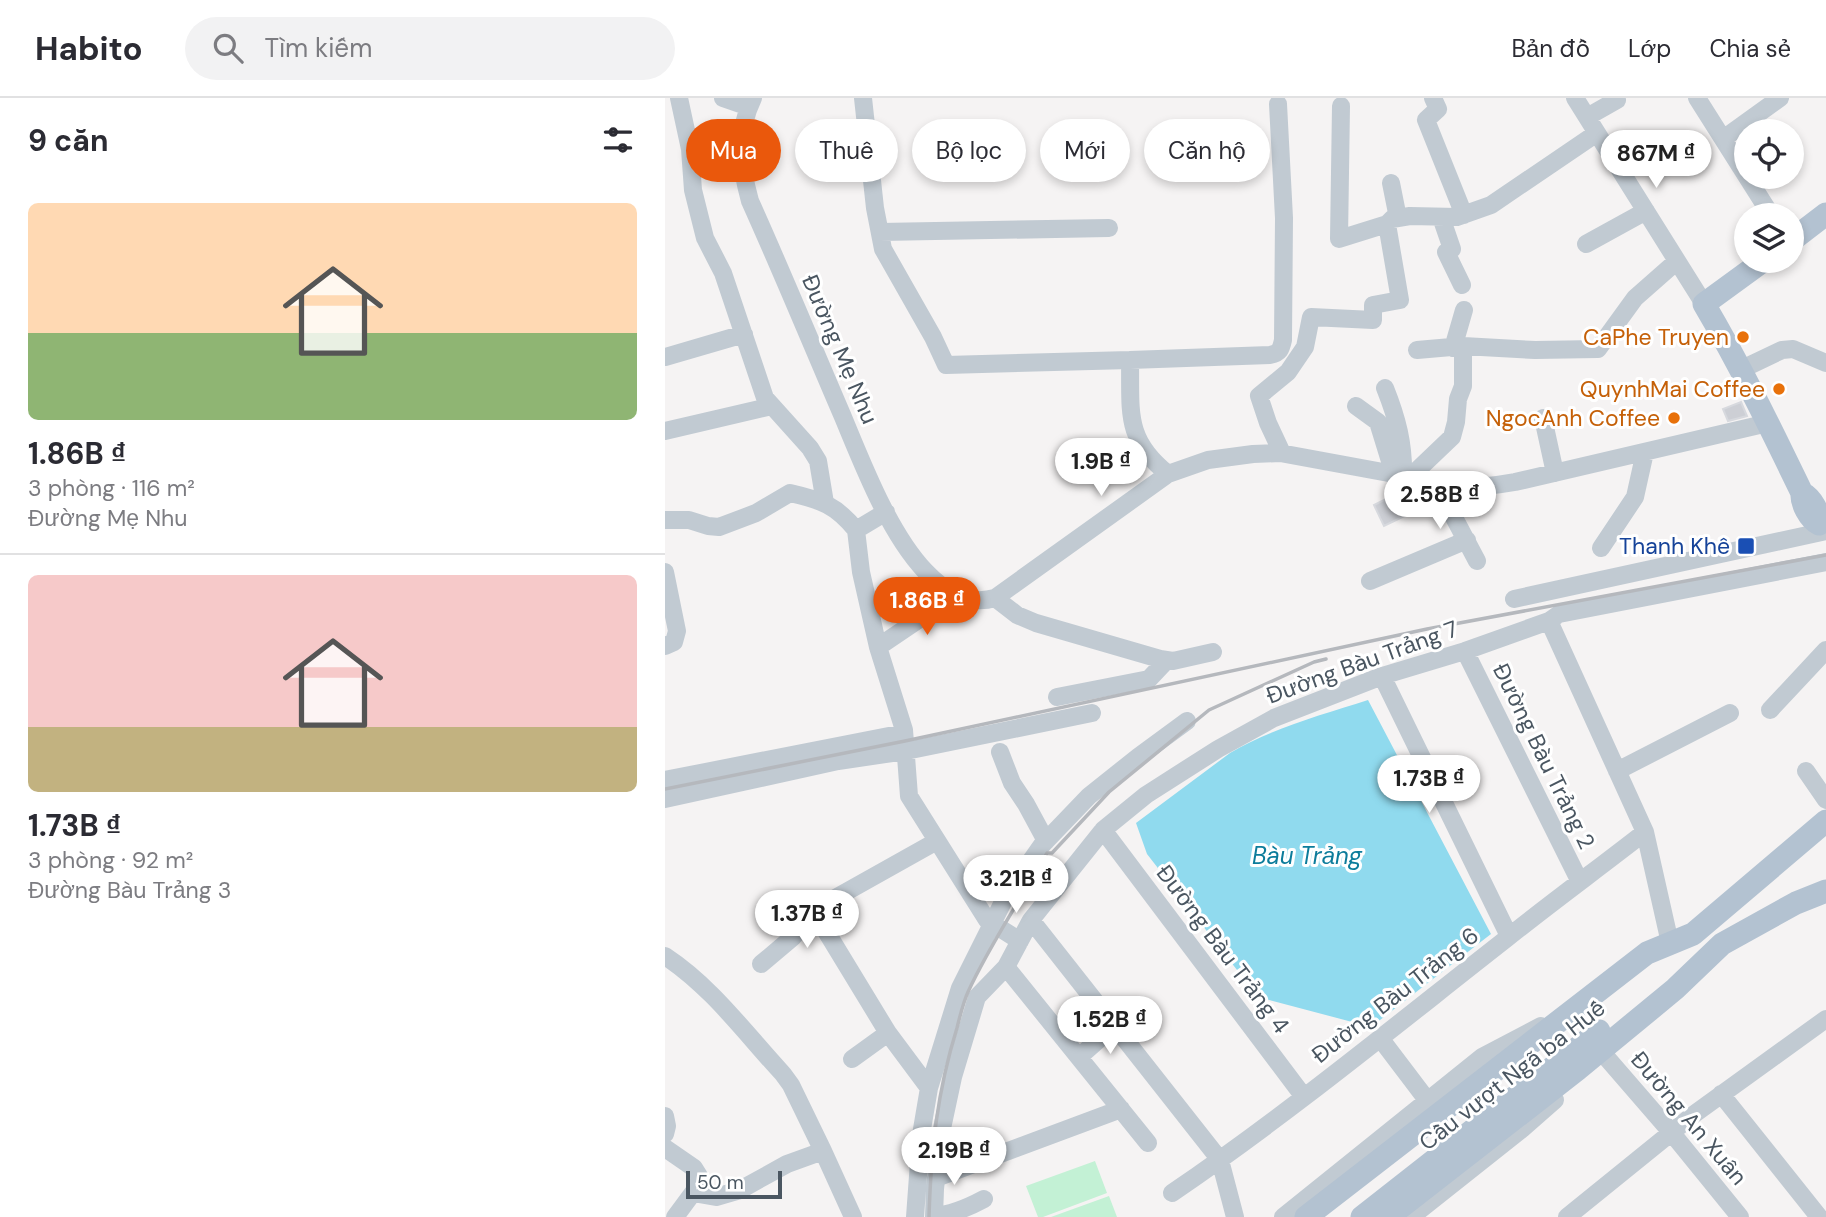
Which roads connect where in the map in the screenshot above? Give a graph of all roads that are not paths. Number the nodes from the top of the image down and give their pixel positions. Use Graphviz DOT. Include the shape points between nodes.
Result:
graph roads {
  1 [pos="679,98"];
  2 [pos="723,98"];
  3 [pos="863,98"];
  4 [pos="1575,98"];
  5 [pos="1697,98"];
  6 [pos="1780,98"];
  7 [pos="1617,100"];
  8 [pos="751,102"];
  9 [pos="1278,104"];
  10 [pos="1436,104"];
  11 [pos="1341,106"];
  12 [pos="1587,117"];
  13 [pos="1597,133"];
  14 [pos="1723,139"];
  15 [pos="1391,183"];
  16 [pos="1763,203"];
  17 [pos="1646,211"];
  18 [pos="1826,214"];
  19 [pos="1464,215"];
  20 [pos="1441,217"];
  21 [pos="1392,221"];
  22 [pos="1109,228"];
  23 [pos="1804,231"];
  24 [pos="880,232"];
  25 [pos="1586,244"];
  26 [pos="1677,261"];
  27 [pos="1747,273"];
  28 [pos="1462,285"];
  29 [pos="1704,304"];
  30 [pos="1464,310"];
  31 [pos="744,334"];
  32 [pos="1458,347"];
  33 [pos="1417,350"];
  34 [pos="665,357"];
  35 [pos="1130,360"];
  36 [pos="1826,363"];
  37 [pos="1740,370"];
  38 [pos="1385,388"];
  39 [pos="772,406"];
  40 [pos="1356,406"];
  41 [pos="1543,418"];
  42 [pos="1768,423"];
  43 [pos="665,431"];
  44 [pos="1645,452"];
  45 [pos="1282,453"];
  46 [pos="1555,473"];
  47 [pos="1168,474"];
  48 [pos="1402,477"];
  49 [pos="1448,488"];
  50 [pos="825,503"];
  51 [pos="886,512"];
  52 [pos="665,520"];
  53 [pos="856,530"];
  54 [pos="1823,531"];
  55 [pos="1467,540"];
  56 [pos="1601,548"];
  57 [pos="1478,561"];
  58 [pos="1826,562"];
  59 [pos="665,572"];
  60 [pos="1370,581"];
  61 [pos="955,595"];
  62 [pos="995,598"];
  63 [pos="1514,599"];
  64 [pos="1549,621"];
  65 [pos="665,646"];
  66 [pos="878,647"];
  67 [pos="1826,650"];
  68 [pos="1465,651"];
  69 [pos="1213,652"];
  70 [pos="1166,661"];
  71 [pos="1382,676"];
  72 [pos="1058,697"];
  73 [pos="1770,709"];
  74 [pos="1092,713"];
  75 [pos="1730,713"];
  76 [pos="1187,721"];
  77 [pos="905,742"];
  78 [pos="1000,752"];
  79 [pos="1617,771"];
  80 [pos="1806,771"];
  81 [pos="665,780"];
  82 [pos="665,799"];
  83 [pos="1826,800"];
  84 [pos="1826,821"];
  85 [pos="1103,830"];
  86 [pos="1645,832"];
  87 [pos="937,841"];
  88 [pos="1046,841"];
  89 [pos="1580,882"];
  90 [pos="1826,891"];
  91 [pos="818,909"];
  92 [pos="1031,920"];
  93 [pos="990,922"];
  94 [pos="1693,933"];
  95 [pos="1509,936"];
  96 [pos="1020,941"];
  97 [pos="1670,943"];
  98 [pos="1722,944"];
  99 [pos="665,956"];
  100 [pos="761,964"];
  101 [pos="1006,967"];
  102 [pos="1662,970"];
  103 [pos="1576,1008"];
  104 [pos="1825,1022"];
  105 [pos="1115,1026"];
  106 [pos="888,1032"];
  107 [pos="1380,1038"];
  108 [pos="1600,1050"];
  109 [pos="1079,1057"];
  110 [pos="852,1059"];
  111 [pos="1577,1069"];
  112 [pos="929,1088"];
  113 [pos="1721,1094"];
  114 [pos="1304,1097"];
  115 [pos="1427,1100"];
  116 [pos="1121,1109"];
  117 [pos="665,1116"];
  118 [pos="1671,1132"];
  119 [pos="665,1134"];
  120 [pos="1148,1143"];
  121 [pos="665,1148"];
  122 [pos="823,1151"];
  123 [pos="1220,1160"];
  124 [pos="936,1178"];
  125 [pos="693,1193"];
  126 [pos="1172,1193"];
  127 [pos="984,1199"];
  128 [pos="1590,1210"];
  129 [pos="675,1217"];
  130 [pos="853,1217"];
  131 [pos="915,1217"];
  132 [pos="935,1217"];
  133 [pos="1235,1217"];
  134 [pos="1283,1217"];
  135 [pos="1306,1217"];
  136 [pos="1332,1217"];
  137 [pos="1362,1217"];
  138 [pos="1388,1217"];
  139 [pos="1411,1217"];
  140 [pos="1567,1217"];
  141 [pos="1739,1217"];
  142 [pos="1819,1217"];
  1 -- 31 [label="street" via="705,238 723,273"];
  2 -- 8 [label="street"];
  3 -- 24 [label="street"];
  4 -- 12 [label="street"];
  5 -- 14 [label="street"];
  6 -- 14 [label="street"];
  7 -- 12 [label="street"];
  8 -- 51 [label="street, Đường Mẹ Nhu" via="743,126 741,158 750,201"];
  9 -- 35 [label="street" via="1284,218 1281,349 1270,355"];
  10 -- 19 [label="street" via="1426,120"];
  11 -- 21 [label="street" via="1339,239"];
  12 -- 13 [label="street"];
  13 -- 17 [label="street"];
  13 -- 19 [label="street" via="1491,205"];
  14 -- 16 [label="street"];
  15 -- 21 [label="street"];
  17 -- 25 [label="street"];
  17 -- 26 [label="street"];
  18 -- 23 [label="main road"];
  19 -- 20 [label="street"];
  20 -- 21 [label="street" via="1410,216"];
  20 -- 28 [label="street" via="1453,249 1446,252"];
  21 -- 45 [label="street" via="1400,300 1373,305 1373,320 1311,317 1305,346 1288,372 1259,396"];
  22 -- 24 [label="street"];
  24 -- 35 [label="street" via="883,249 946,365"];
  26 -- 29 [label="street"];
  26 -- 32 [label="street" via="1635,298 1598,349"];
  27 -- 29 [label="main road"];
  29 -- 37 [label="main road"];
  30 -- 32 [label="street"];
  31 -- 34 [label="street"];
  31 -- 39 [label="street" via="765,398"];
  32 -- 33 [label="street"];
  32 -- 48 [label="street" via="1463,386 1452,437"];
  35 -- 47 [label="street" via="1131,421 1152,461"];
  36 -- 37 [label="street" via="1782,349"];
  37 -- 42 [label="main road"];
  38 -- 48 [label="street" via="1398,423 1404,456"];
  39 -- 43 [label="street"];
  39 -- 50 [label="street" via="818,461"];
  40 -- 48 [label="street" via="1378,422"];
  41 -- 46 [label="street"];
  42 -- 44 [label="street"];
  42 -- 54 [label="main road" via="1802,500"];
  44 -- 46 [label="street"];
  44 -- 56 [label="street" via="1635,497"];
  45 -- 47 [label="street" via="1208,460"];
  45 -- 48 [label="street"];
  46 -- 49 [label="street" via="1481,488"];
  47 -- 62 [label="street"];
  48 -- 49 [label="street"];
  49 -- 55 [label="street" via="1449,508"];
  50 -- 52 [label="street" via="790,493 757,513 719,527"];
  50 -- 53 [label="street" via="843,514"];
  51 -- 53 [label="street"];
  51 -- 61 [label="street, Đường Mẹ Nhu" via="919,565"];
  53 -- 66 [label="street"];
  54 -- 63 [label="street"];
  55 -- 57 [label="street"];
  55 -- 60 [label="street"];
  58 -- 64 [label="street, Đường Bàu Trảng 7" via="1559,614"];
  59 -- 65 [label="street" via="677,631 674,642"];
  61 -- 62 [label="street" via="977,601"];
  61 -- 66 [label="street"];
  62 -- 70 [label="street" via="1036,623"];
  64 -- 68 [label="street, Đường Bàu Trảng 7"];
  64 -- 79 [label="street"];
  66 -- 77 [label="street"];
  67 -- 73 [label="street"];
  68 -- 71 [label="street, Đường Bàu Trảng 7"];
  68 -- 89 [label="street, Đường Bàu Trảng 2"];
  69 -- 70 [label="street"];
  70 -- 72 [label="street" via="1149,679"];
  71 -- 85 [label="street, Đường Bàu Trảng 7" via="1274,719 1229,743 1146,795"];
  71 -- 95 [label="street"];
  74 -- 77 [label="street"];
  75 -- 79 [label="street"];
  76 -- 88 [label="street" via="1089,796"];
  77 -- 81 [label="street"];
  77 -- 82 [label="street"];
  77 -- 87 [label="street" via="909,796"];
  78 -- 88 [label="street" via="1012,783"];
  79 -- 86 [label="street"];
  80 -- 83 [label="street"];
  84 -- 94 [label="main road"];
  85 -- 92 [label="street, Đường Bàu Trảng 7"];
  85 -- 114 [label="street, Đường Bàu Trảng 4"];
  86 -- 89 [label="street, Đường Bàu Trảng 6"];
  86 -- 97 [label="street"];
  87 -- 91 [label="street"];
  87 -- 93 [label="street"];
  88 -- 93 [label="street"];
  89 -- 95 [label="street, Đường Bàu Trảng 6"];
  90 -- 98 [label="main road"];
  91 -- 100 [label="street"];
  91 -- 106 [label="street"];
  92 -- 96 [label="street, Đường Bàu Trảng 7"];
  92 -- 105 [label="street"];
  93 -- 96 [label="street"];
  93 -- 112 [label="street" via="960,988"];
  94 -- 97 [label="main road, Cầu vượt Ngã ba Huế"];
  94 -- 102 [label="main road, Cầu vượt Ngã ba Huế"];
  95 -- 107 [label="street, Đường Bàu Trảng 6"];
  96 -- 101 [label="street, Đường Bàu Trảng 7"];
  97 -- 103 [label="main road, Cầu vượt Ngã ba Huế" via="1647,953"];
  98 -- 102 [label="main road, Cầu vượt Ngã ba Huế"];
  98 -- 108 [label="main road, Cầu vượt Ngã ba Huế"];
  99 -- 122 [label="street" via="711,993 783,1074"];
  101 -- 109 [label="street"];
  101 -- 124 [label="street, Đường Bàu Trảng 7" via="977,998 953,1077"];
  102 -- 136 [label="main road, Cầu vượt Ngã ba Huế"];
  102 -- 137 [label="main road, Cầu vượt Ngã ba Huế"];
  103 -- 115 [label="street" via="1482,1057"];
  103 -- 135 [label="main road, Cầu vượt Ngã ba Huế"];
  104 -- 113 [label="street"];
  105 -- 109 [label="street"];
  105 -- 123 [label="street"];
  106 -- 110 [label="street"];
  106 -- 112 [label="street"];
  107 -- 114 [label="street, Đường Bàu Trảng 6"];
  107 -- 115 [label="street"];
  108 -- 111 [label="main road, Cầu vượt Ngã ba Huế"];
  108 -- 118 [label="street, Đường An Xuân"];
  109 -- 116 [label="street"];
  111 -- 138 [label="main road, Cầu vượt Ngã ba Huế"];
  111 -- 139 [label="street" via="1566,1089 1522,1129"];
  112 -- 131 [label="street"];
  113 -- 118 [label="street"];
  113 -- 142 [label="street"];
  114 -- 123 [label="street, Đường Bàu Trảng 6"];
  115 -- 134 [label="street"];
  116 -- 120 [label="street"];
  116 -- 124 [label="street"];
  117 -- 119 [label="street"];
  118 -- 128 [label="street"];
  118 -- 141 [label="street, Đường An Xuân"];
  121 -- 125 [label="street" via="698,1171"];
  122 -- 125 [label="street" via="787,1164 740,1190 716,1197"];
  122 -- 130 [label="street"];
  123 -- 126 [label="street, Đường Bàu Trảng 6"];
  123 -- 133 [label="street"];
  124 -- 132 [label="street, Đường Bàu Trảng 7"];
  125 -- 129 [label="street"];
  127 -- 132 [label="street"];
  128 -- 140 [label="street"];
}
